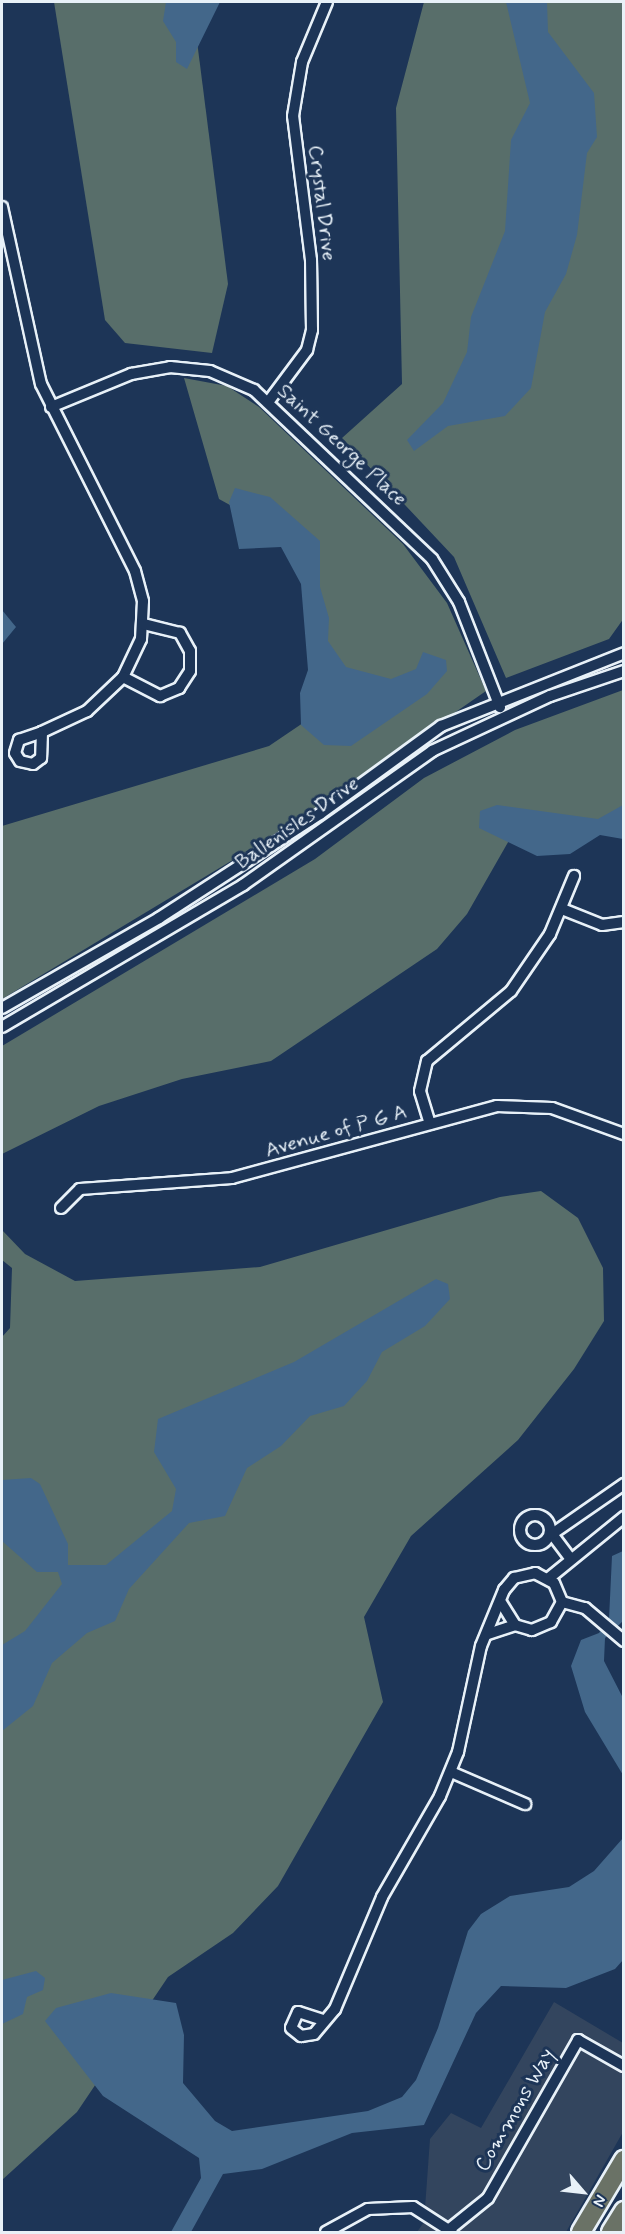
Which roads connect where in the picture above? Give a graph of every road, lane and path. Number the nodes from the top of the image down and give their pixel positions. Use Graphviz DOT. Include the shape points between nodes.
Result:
graph roads {
  1 [pos="327,2"];
  2 [pos="2,207"];
  3 [pos="269,401"];
  4 [pos="51,407"];
  5 [pos="144,624"];
  6 [pos="624,653"];
  7 [pos="624,671"];
  8 [pos="123,677"];
  9 [pos="499,702"];
  10 [pos="503,716"];
  11 [pos="42,732"];
  12 [pos="574,876"];
  13 [pos="562,909"];
  14 [pos="624,922"];
  15 [pos="2,1008"];
  16 [pos="2,1027"];
  17 [pos="430,1124"];
  18 [pos="624,1134"];
  19 [pos="61,1208"];
  20 [pos="624,1484"];
  21 [pos="624,1517"];
  22 [pos="570,1558"];
  23 [pos="549,1578"];
  24 [pos="562,1602"];
  25 [pos="501,1603"];
  26 [pos="514,1625"];
  27 [pos="488,1634"];
  28 [pos="624,1641"];
  29 [pos="451,1772"];
  30 [pos="525,1804"];
  31 [pos="324,2020"];
  32 [pos="624,2066"];
  33 [pos="624,2160"];
  34 [pos="624,2211"];
  35 [pos="454,2230"];
  36 [pos="326,2232"];
  37 [pos="581,2232"];
  38 [pos="611,2232"];
  1 -- 3 [label="street, Crystal Drive" via="300,71 293,116 311,260 312,330 307,351"];
  2 -- 4 [label="street" via="24,322"];
  3 -- 4 [label="street, Saint George Place" via="224,375 170,367 131,374"];
  3 -- 9 [label="street, Saint George Place" via="432,559 459,602"];
  4 -- 5 [label="street" via="135,571"];
  5 -- 8 [label="street"];
  5 -- 8 [label="street" via="180,633 190,651 190,671 178,688 160,696"];
  6 -- 9 [label="street, Ballenisles Drive"];
  7 -- 10 [label="street, Ballenisles Drive" via="583,682"];
  8 -- 11 [label="street" via="87,711"];
  9 -- 10 [label="street, Saint George Place"];
  9 -- 15 [label="street, Ballenisles Drive" via="416,741 320,814 218,880"];
  10 -- 16 [label="street, Ballenisles Drive" via="410,765 315,838 243,885"];
  12 -- 13 [label="street"];
  13 -- 14 [label="street" via="602,925"];
  13 -- 17 [label="street" via="511,991 426,1061 420,1091"];
  17 -- 18 [label="street, Avenue of P G A" via="483,1108 526,1105 577,1114"];
  17 -- 19 [label="street, Avenue of P G A" via="232,1178 80,1189"];
  20 -- 22 [label="street" via="552,1534"];
  21 -- 22 [label="street"];
  22 -- 23 [label="street"];
  23 -- 24 [label="street"];
  23 -- 25 [label="street" via="528,1573 514,1578"];
  24 -- 26 [label="street" via="545,1626 532,1630"];
  24 -- 28 [label="street" via="585,1608"];
  25 -- 26 [label="street"];
  25 -- 27 [label="street"];
  26 -- 27 [label="street"];
  27 -- 29 [label="street"];
  29 -- 30 [label="street"];
  29 -- 31 [label="street" via="382,1897 338,2003"];
  32 -- 35 [label="street, Commons Way" via="578,2040 488,2198"];
  33 -- 37 [label="main road"];
  34 -- 38 [label="main road"];
  35 -- 36 [label="street" via="413,2207 368,2209"];
}
